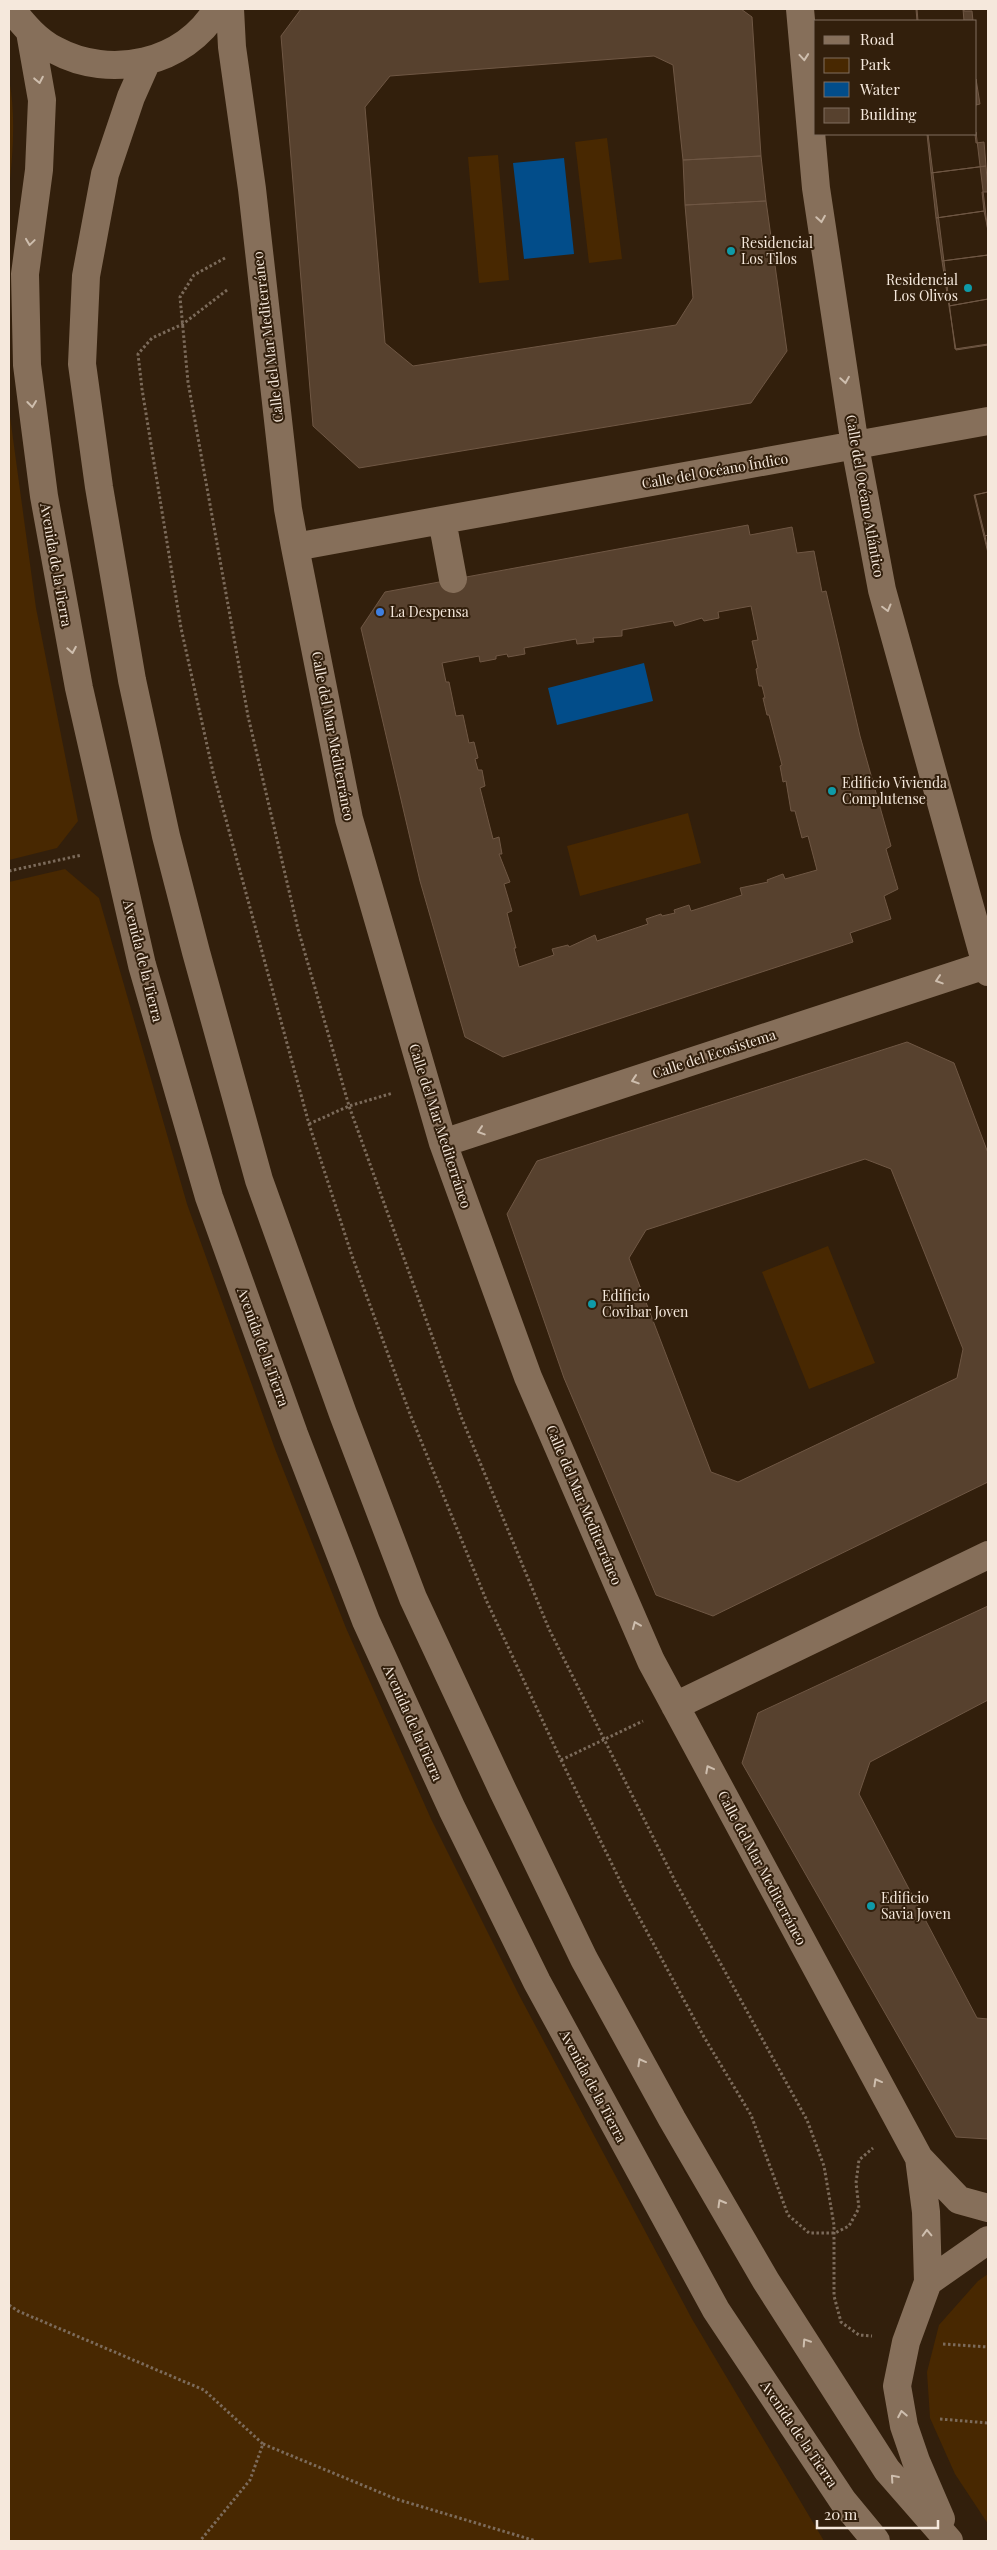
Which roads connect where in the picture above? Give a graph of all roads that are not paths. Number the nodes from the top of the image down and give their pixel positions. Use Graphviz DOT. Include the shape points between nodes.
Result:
graph roads {
  1 [pos="11,9"];
  2 [pos="217,9"];
  3 [pos="230,9"];
  4 [pos="800,9"];
  5 [pos="30,32"];
  6 [pos="147,62"];
  7 [pos="988,421"];
  8 [pos="856,446"];
  9 [pos="442,520"];
  10 [pos="295,547"];
  11 [pos="453,579"];
  12 [pos="987,969"];
  13 [pos="443,1144"];
  14 [pos="988,1555"];
  15 [pos="675,1706"];
  16 [pos="919,2158"];
  17 [pos="988,2208"];
  18 [pos="988,2240"];
  19 [pos="928,2282"];
  20 [pos="876,2541"];
  21 [pos="950,2541"];
  1 -- 5 [label="street"];
  2 -- 6 [label="street" via="211,19 182,46"];
  3 -- 10 [label="street, Calle del Mar Mediterráneo" via="232,47"];
  4 -- 8 [label="street, Calle del Océano Atlántico, one-way" via="816,188"];
  5 -- 6 [label="street" via="55,50 85,62 116,66"];
  5 -- 20 [label="street, Avenida de la Tierra, one-way" via="42,100 39,170 25,274 28,365 44,496 79,688 142,965 209,1196 294,1434 370,1630 452,1809 537,1982 716,2310 843,2501"];
  21 -- 6 [label="street, one-way" via="887,2470 766,2281 584,1959 413,1598 260,1180 166,836 132,680 99,488 82,364 86,276 105,174 131,97"];
  7 -- 8 [label="street, Calle del Océano Índico"];
  8 -- 9 [label="street, Calle del Océano Índico"];
  8 -- 12 [label="street, Calle del Océano Atlántico, one-way" via="882,590"];
  9 -- 10 [label="street, Calle del Océano Índico"];
  9 -- 11 [label="street"];
  10 -- 13 [label="street, Calle del Mar Mediterráneo" via="349,819"];
  12 -- 13 [label="street, Calle del Ecosistema, one-way"];
  15 -- 13 [label="street, Calle del Mar Mediterráneo, one-way" via="651,1661 528,1377"];
  14 -- 15 [label="street"];
  16 -- 15 [label="street, Calle del Mar Mediterráneo, one-way"];
  16 -- 17 [label="street, Calle del Mar Mediterráneo" via="959,2200"];
  19 -- 16 [label="street, Calle del Mar Mediterráneo, one-way" via="926,2212"];
  18 -- 19 [label="street"];
  21 -- 19 [label="street, one-way" via="904,2426 897,2386 906,2342"];
}
